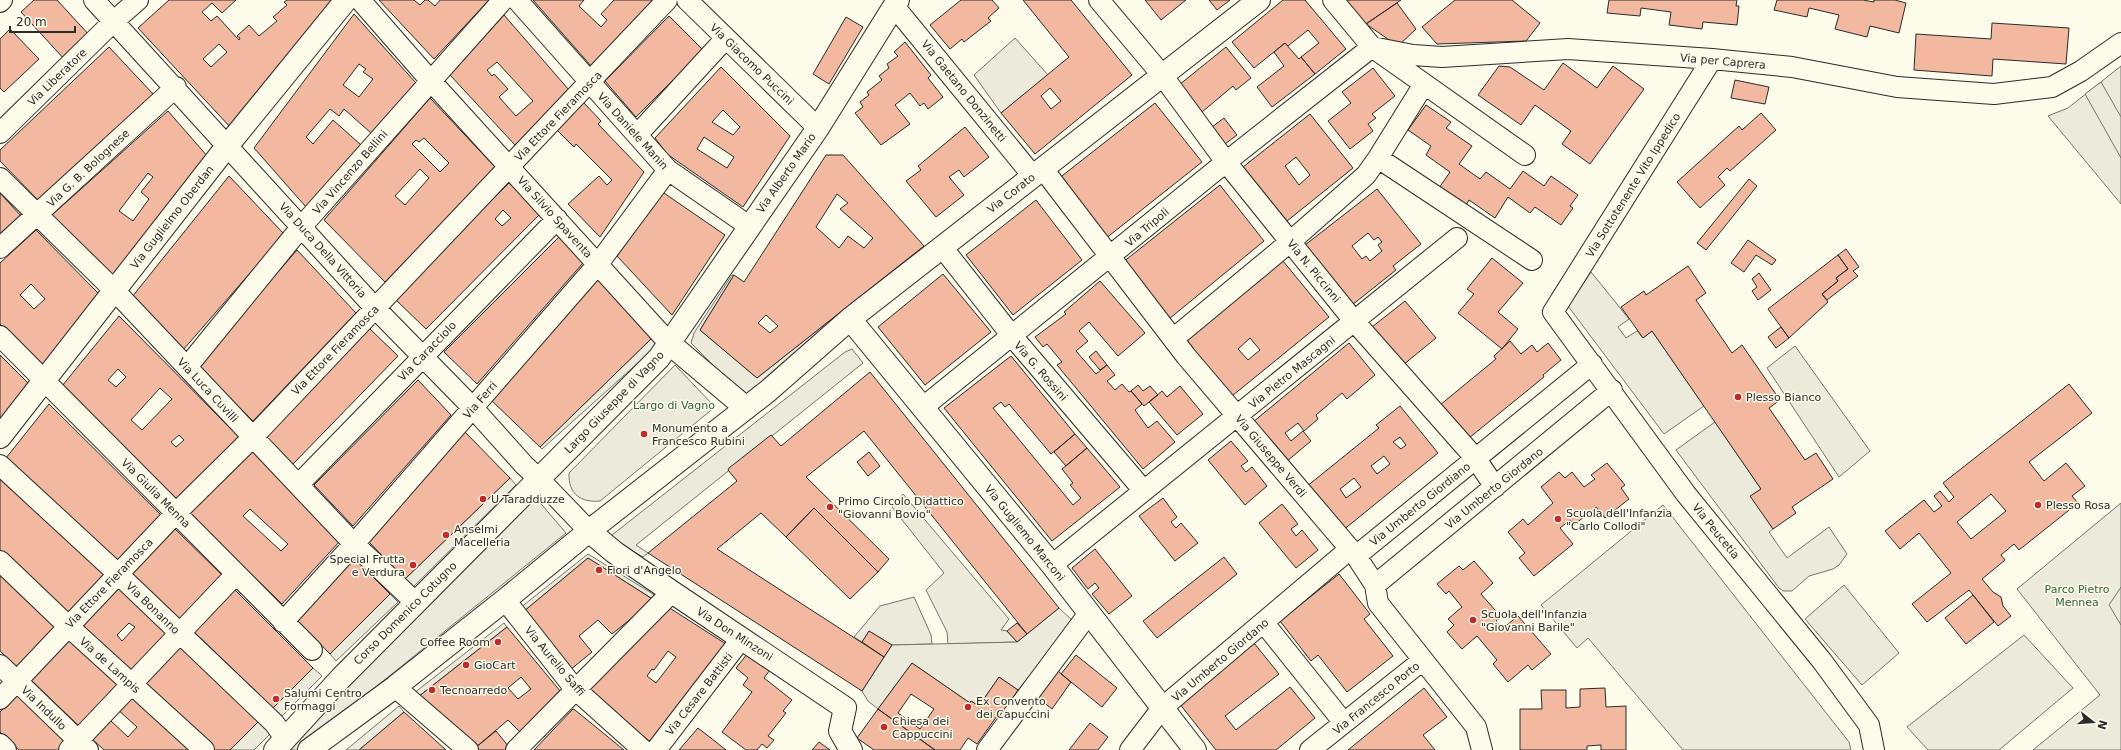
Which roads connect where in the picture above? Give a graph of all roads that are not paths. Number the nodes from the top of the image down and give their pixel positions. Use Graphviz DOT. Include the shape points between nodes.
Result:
graph roads {
  1 [pos="94,0"];
  2 [pos="138,0"];
  3 [pos="346,0"];
  4 [pos="360,0"];
  5 [pos="503,0"];
  6 [pos="517,0"];
  7 [pos="667,0"];
  8 [pos="686,0"];
  9 [pos="1099,0"];
  10 [pos="1259,0"];
  11 [pos="1334,0"];
  12 [pos="896,3"];
  13 [pos="114,21"];
  14 [pos="726,38"];
  15 [pos="2121,43"];
  16 [pos="1372,47"];
  17 [pos="1712,59"];
  18 [pos="1162,75"];
  19 [pos="430,80"];
  20 [pos="590,82"];
  21 [pos="1424,84"];
  22 [pos="176,87"];
  23 [pos="818,128"];
  24 [pos="0,133"];
  25 [pos="637,135"];
  26 [pos="228,145"];
  27 [pos="1525,155"];
  28 [pos="1378,158"];
  29 [pos="1226,162"];
  30 [pos="510,166"];
  31 [pos="668,170"];
  32 [pos="1038,172"];
  33 [pos="0,178"];
  34 [pos="37,216"];
  35 [pos="557,219"];
  36 [pos="302,226"];
  37 [pos="749,226"];
  38 [pos="1457,238"];
  39 [pos="1290,242"];
  40 [pos="942,247"];
  41 [pos="0,248"];
  42 [pos="1110,257"];
  43 [pos="1532,260"];
  44 [pos="598,264"];
  45 [pos="114,290"];
  46 [pos="375,308"];
  47 [pos="1553,312"];
  48 [pos="850,319"];
  49 [pos="1354,321"];
  50 [pos="0,336"];
  51 [pos="1012,336"];
  52 [pos="1173,339"];
  53 [pos="670,344"];
  54 [pos="422,357"];
  55 [pos="1592,364"];
  56 [pos="187,368"];
  57 [pos="44,379"];
  58 [pos="1612,390"];
  59 [pos="473,408"];
  60 [pos="746,408"];
  61 [pos="922,408"];
  62 [pos="1237,416"];
  63 [pos="0,437"];
  64 [pos="253,437"];
  65 [pos="1476,459"];
  66 [pos="0,465"];
  67 [pos="539,479"];
  68 [pos="299,484"];
  69 [pos="1495,487"];
  70 [pos="1144,491"];
  71 [pos="176,513"];
  72 [pos="589,531"];
  73 [pos="354,544"];
  74 [pos="1353,552"];
  75 [pos="0,561"];
  76 [pos="1052,565"];
  77 [pos="118,574"];
  78 [pos="236,574"];
  79 [pos="1375,585"];
  80 [pos="672,592"];
  81 [pos="506,600"];
  82 [pos="415,602"];
  83 [pos="1089,613"];
  84 [pos="283,622"];
  85 [pos="1264,623"];
  86 [pos="68,626"];
  87 [pos="180,634"];
  88 [pos="742,638"];
  89 [pos="312,650"];
  90 [pos="1423,660"];
  91 [pos="0,665"];
  92 [pos="16,681"];
  93 [pos="132,684"];
  94 [pos="395,687"];
  95 [pos="576,689"];
  96 [pos="0,699"];
  97 [pos="1162,708"];
  98 [pos="1344,723"];
  99 [pos="0,744"];
  100 [pos="279,746"];
  101 [pos="79,747"];
  102 [pos="6,750"];
  103 [pos="204,750"];
  104 [pos="309,750"];
  105 [pos="468,750"];
  106 [pos="516,750"];
  107 [pos="643,750"];
  108 [pos="656,750"];
  109 [pos="852,750"];
  110 [pos="987,750"];
  111 [pos="1130,750"];
  112 [pos="1195,750"];
  113 [pos="1310,750"];
  114 [pos="1482,750"];
  115 [pos="1874,750"];
  1 -- 13 [label="street, Via Duca Della Vittoria"];
  2 -- 13 [label="street, Via Liberatore"];
  3 -- 26 [label="main road, Via Guglielmo Oberdan"];
  4 -- 19 [label="street, Via Silvio Spaventa"];
  5 -- 19 [label="street, Via Vincenzo Bellini"];
  6 -- 20 [label="street, Via Daniele Manin"];
  7 -- 20 [label="street, Via Ettore Fieramosca"];
  8 -- 14 [label="street, Via Giacomo Puccini"];
  9 -- 18 [label="street, Via N. Piccinni"];
  10 -- 18 [label="main road, Via Corato"];
  11 -- 16 [label="street"];
  12 -- 23 [label="main road, Via Alberto Mario"];
  12 -- 32 [label="street, Via Gaetano Donzinetti"];
  13 -- 22 [label="street, Via Duca Della Vittoria"];
  13 -- 24 [label="street, Via Liberatore"];
  14 -- 23 [label="street, Via Giacomo Puccini"];
  14 -- 25 [label="street"];
  15 -- 17 [label="street, Via per Caprera" via="2081,71 2052,87 1994,94 1897,87 1792,68"];
  16 -- 17 [label="street, Via per Caprera" via="1413,55 1442,57 1568,49"];
  16 -- 21 [label="street"];
  16 -- 29 [label="street, Via Tripoli"];
  17 -- 47 [label="street, Via Sottotenente Vito Ippedico"];
  18 -- 29 [label="street, Via N. Piccinni"];
  18 -- 32 [label="main road, Via Corato"];
  19 -- 30 [label="street, Via Silvio Spaventa"];
  19 -- 36 [label="street, Via Vincenzo Bellini"];
  20 -- 25 [label="street, Via Daniele Manin"];
  20 -- 30 [label="street, Via Ettore Fieramosca"];
  21 -- 27 [label="street"];
  21 -- 28 [label="street"];
  22 -- 26 [label="street, Via Duca Della Vittoria"];
  22 -- 34 [label="street, Via G. B. Bolognese"];
  23 -- 37 [label="main road, Via Alberto Mario"];
  25 -- 31 [label="street, Via Daniele Manin"];
  26 -- 36 [label="street, Via Duca Della Vittoria"];
  26 -- 45 [label="main road, Via Guglielmo Oberdan"];
  28 -- 39 [label="street" via="1366,175"];
  28 -- 43 [label="street"];
  29 -- 39 [label="street, Via N. Piccinni"];
  29 -- 42 [label="street, Via Tripoli"];
  30 -- 35 [label="street, Via Silvio Spaventa"];
  30 -- 46 [label="street, Via Ettore Fieramosca"];
  31 -- 37 [label="street, Via Daniele Manin"];
  31 -- 44 [label="street, Via Ferri"];
  32 -- 40 [label="main road, Via Corato"];
  32 -- 42 [label="street, Via Giuseppe Verdi"];
  33 -- 34 [label="street, Via Luca Cuvilli"];
  34 -- 41 [label="street, Via G. B. Bolognese"];
  34 -- 45 [label="street, Via Luca Cuvilli"];
  35 -- 44 [label="street, Via Silvio Spaventa"];
  35 -- 54 [label="street, Via Caracciolo"];
  36 -- 46 [label="street, Via Duca Della Vittoria"];
  36 -- 56 [label="street, Via Vincenzo Bellini"];
  37 -- 53 [label="main road, Via Alberto Mario"];
  38 -- 49 [label="street, Via Pietro Mascagni"];
  39 -- 49 [label="street, Via N. Piccinni"];
  39 -- 52 [label="street"];
  40 -- 48 [label="main road, Via Corato"];
  40 -- 51 [label="street, Via G. Rossini"];
  42 -- 51 [label="street, Via Tripoli"];
  42 -- 52 [label="street, Via Giuseppe Verdi"];
  44 -- 53 [label="street, Via Silvio Spaventa"];
  44 -- 59 [label="street, Via Ferri"];
  45 -- 56 [label="street, Via Luca Cuvilli"];
  45 -- 57 [label="main road, Via Guglielmo Oberdan"];
  46 -- 54 [label="street, Via Duca Della Vittoria"];
  46 -- 64 [label="street, Via Ettore Fieramosca"];
  47 -- 55 [label="street, Via Peucetia"];
  48 -- 60 [label="main road, Via Corato"];
  48 -- 61 [label="main road, Via Gugliemo Marconi"];
  49 -- 62 [label="street, Via Pietro Mascagni"];
  49 -- 65 [label="street, Via N. Piccinni"];
  50 -- 57 [label="street, Via Giulia Menna"];
  51 -- 61 [label="street, Via Tripoli"];
  51 -- 70 [label="street, Via G. Rossini"];
  52 -- 62 [label="street, Via Giuseppe Verdi"];
  53 -- 60 [label="main road, Largo Giuseppe di Vagno"];
  53 -- 67 [label="main road, Largo Giuseppe di Vagno"];
  54 -- 59 [label="street, Via Duca Della Vittoria"];
  54 -- 68 [label="street, Via Caracciolo"];
  55 -- 58 [label="street, Via Peucetia"];
  55 -- 65 [label="street"];
  56 -- 64 [label="street, Via Luca Cuvilli"];
  57 -- 63 [label="main road, Via Guglielmo Oberdan"];
  57 -- 71 [label="street, Via Giulia Menna"];
  58 -- 69 [label="street, Via Umberto Giordano"];
  58 -- 115 [label="street, Via Peucetia" via="1686,494 1822,661 1869,724"];
  59 -- 67 [label="street, Via Duca Della Vittoria"];
  59 -- 73 [label="street, Via Ferri"];
  60 -- 72 [label="main road"];
  61 -- 76 [label="main road, Via Gugliemo Marconi"];
  62 -- 70 [label="street, Via Pietro Mascagni"];
  62 -- 74 [label="street, Via Giuseppe Verdi"];
  64 -- 68 [label="street, Via Luca Cuvilli"];
  64 -- 71 [label="street, Via Ettore Fieramosca"];
  65 -- 69 [label="street, Via Umberto Giordiano"];
  65 -- 74 [label="street, Via Umberto Giordiano"];
  66 -- 77 [label="street, Via Bonanno"];
  67 -- 72 [label="street, Via Duca Della Vittoria"];
  67 -- 82 [label="main road, Corso Domenico Cotugno"];
  68 -- 73 [label="street, Via Luca Cuvilli"];
  69 -- 79 [label="street, Via Umberto Giordano"];
  70 -- 76 [label="street, Via Pietro Mascagni"];
  71 -- 77 [label="street, Via Ettore Fieramosca"];
  71 -- 78 [label="street, Via Giulia Menna"];
  72 -- 80 [label="main road, Via Don Minzoni" via="614,552"];
  72 -- 81 [label="main road"];
  73 -- 82 [label="street, Via Luca Cuvilli"];
  73 -- 84 [label="street, Via Ferri"];
  74 -- 79 [label="street, Via Giuseppe Verdi"];
  74 -- 85 [label="street, Via Umberto Giordano"];
  75 -- 86 [label="street, Via de Lampis"];
  76 -- 83 [label="main road, Via Gugliemo Marconi"];
  77 -- 86 [label="street, Via Ettore Fieramosca"];
  77 -- 87 [label="street, Via Bonanno"];
  78 -- 84 [label="street, Via Giulia Menna"];
  78 -- 87 [label="street"];
  79 -- 90 [label="street, Via Giuseppe Verdi" via="1378,603"];
  80 -- 88 [label="main road, Via Don Minzoni"];
  80 -- 95 [label="street"];
  81 -- 94 [label="main road"];
  81 -- 95 [label="street, Via Aurelio Saffi"];
  82 -- 100 [label="main road, Corso Domenico Cotugno"];
  83 -- 97 [label="main road, Via Gugliemo Marconi"];
  83 -- 110 [label="street"];
  84 -- 89 [label="street, Via Giulia Menna"];
  85 -- 97 [label="street, Via Umberto Giordano"];
  85 -- 98 [label="street"];
  86 -- 92 [label="street, Via Ettore Fieramosca"];
  86 -- 93 [label="street, Via de Lampis"];
  87 -- 93 [label="street"];
  87 -- 100 [label="street, Via Bonanno" via="274,723"];
  88 -- 108 [label="street, Via Cesare Battisti"];
  88 -- 109 [label="main road, Via Don Minzoni" via="846,708 840,731"];
  90 -- 98 [label="street, Via Francesco Porto"];
  90 -- 114 [label="street, Via Giuseppe Verdi" via="1476,727"];
  91 -- 92 [label="street, Via Indullo"];
  92 -- 96 [label="street, Via Ettore Fieramosca"];
  92 -- 101 [label="street, Via Indullo"];
  93 -- 101 [label="street"];
  93 -- 103 [label="street, Via de Lampis"];
  94 -- 104 [label="main road"];
  94 -- 105 [label="street"];
  95 -- 106 [label="street"];
  95 -- 107 [label="street, Via Aurelio Saffi"];
  97 -- 111 [label="street, Via Umberto Giordano"];
  97 -- 112 [label="main road, Via Gugliemo Marconi"];
  98 -- 113 [label="street, Via Francesco Porto"];
  99 -- 102 [label="street"];
}
